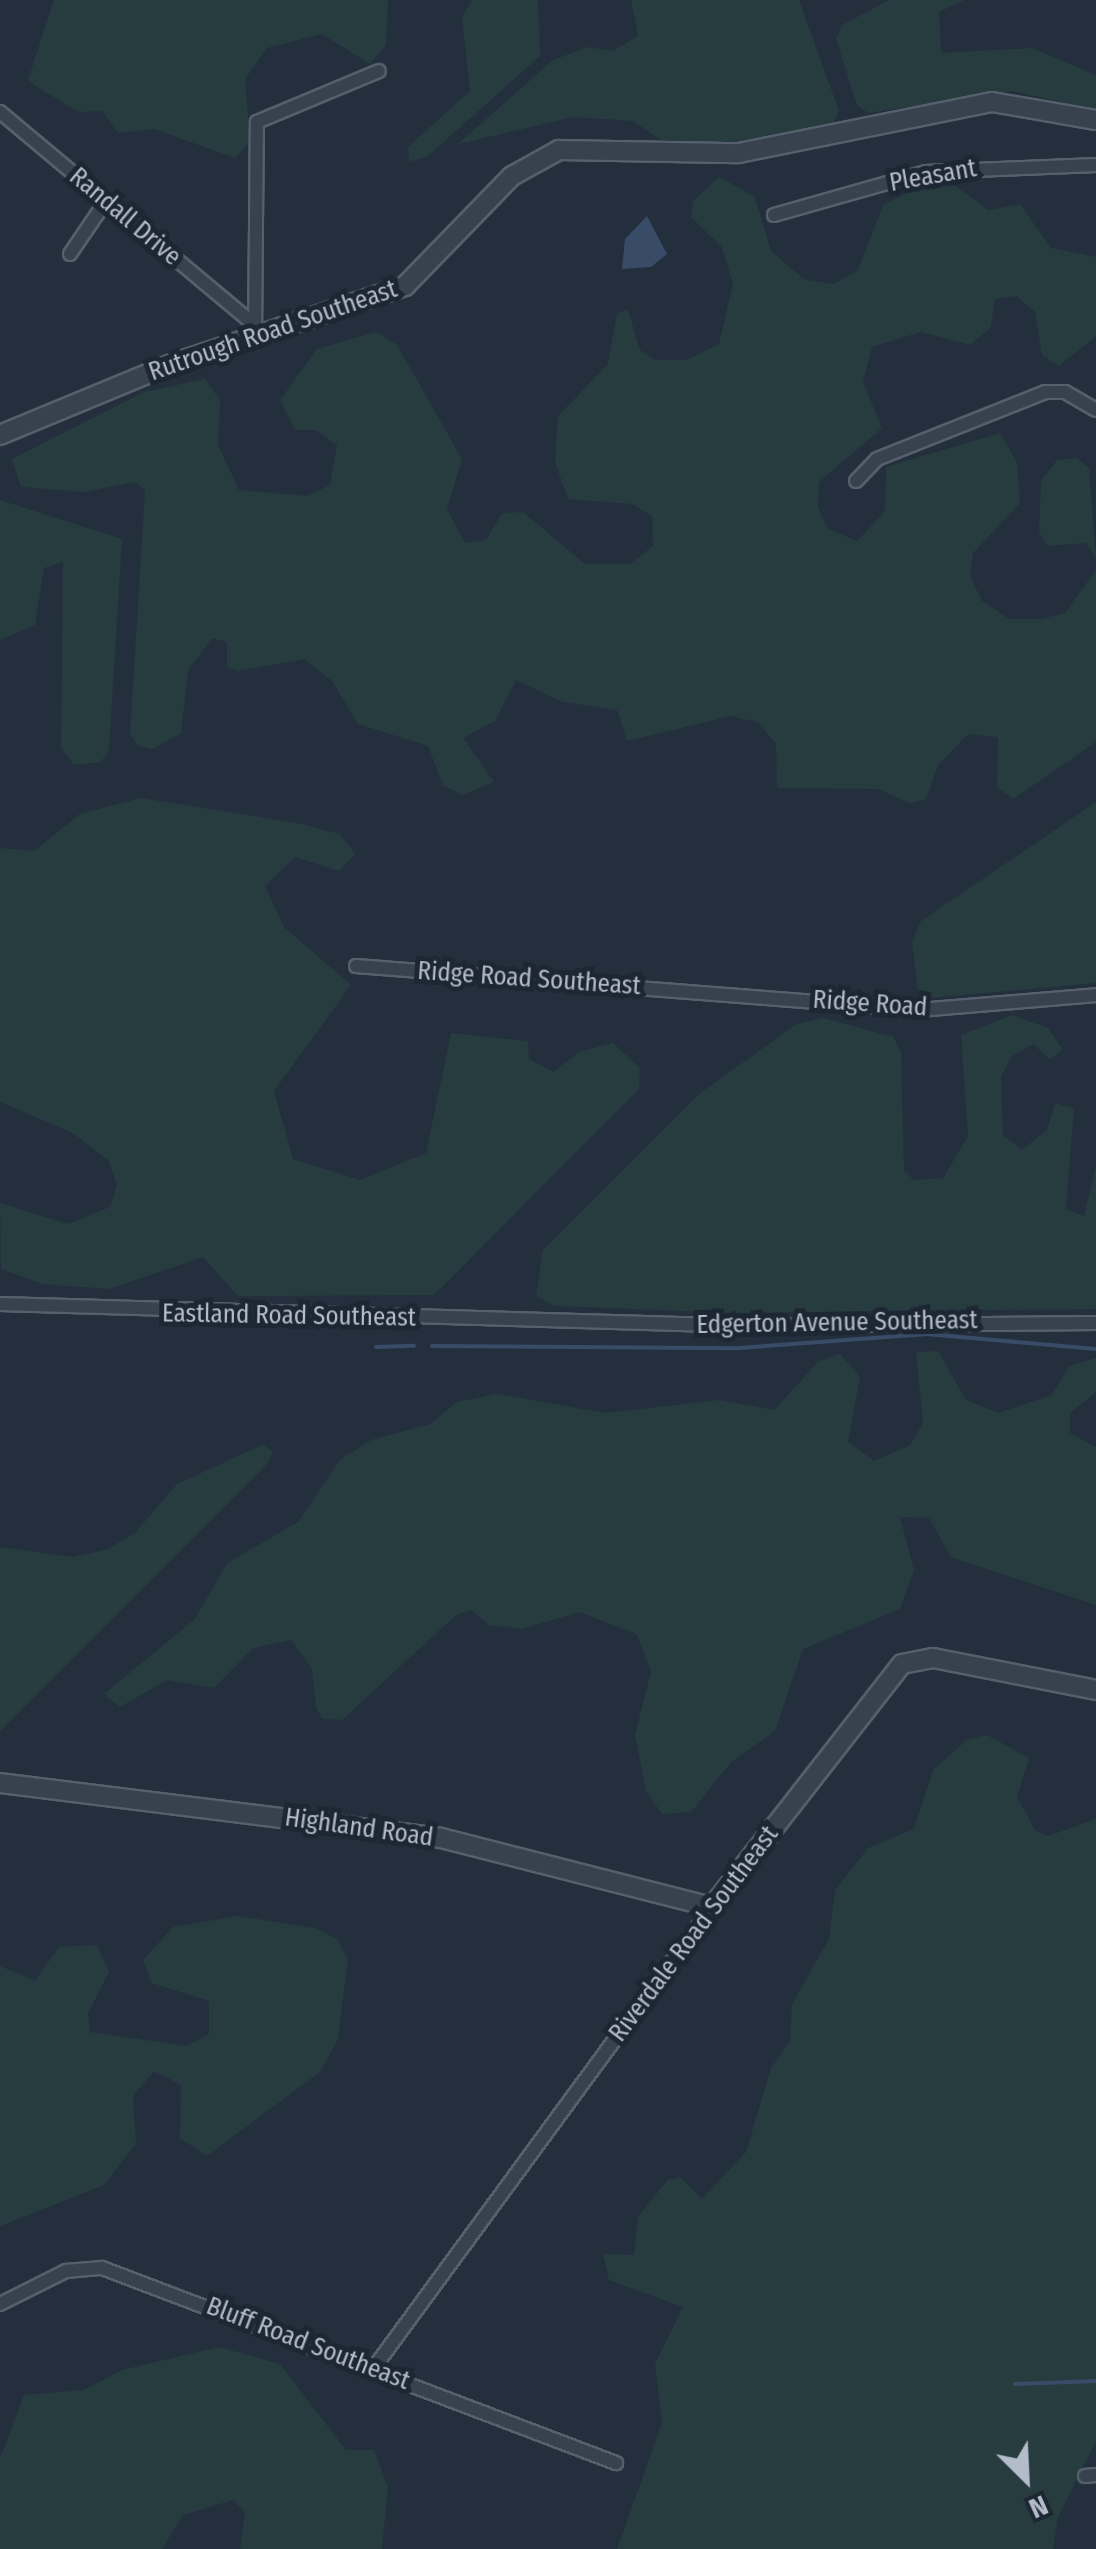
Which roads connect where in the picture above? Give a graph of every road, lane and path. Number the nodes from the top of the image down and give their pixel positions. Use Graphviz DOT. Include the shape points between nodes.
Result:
graph roads {
  1 [pos="379,71"];
  2 [pos="0,112"];
  3 [pos="1096,120"];
  4 [pos="1096,165"];
  5 [pos="106,202"];
  6 [pos="774,216"];
  7 [pos="70,254"];
  8 [pos="252,330"];
  9 [pos="1096,410"];
  10 [pos="0,436"];
  11 [pos="856,482"];
  12 [pos="356,966"];
  13 [pos="703,990"];
  14 [pos="1096,995"];
  15 [pos="0,1304"];
  16 [pos="578,1318"];
  17 [pos="1096,1323"];
  18 [pos="1096,1690"];
  19 [pos="0,1783"];
  20 [pos="712,1907"];
  21 [pos="0,2304"];
  22 [pos="374,2369"];
  23 [pos="616,2463"];
  1 -- 8 [label="street" via="257,122 262,183"];
  2 -- 5 [label="street, Randall Drive"];
  3 -- 8 [label="street, Rutrough Road Southeast" via="992,102 738,153 586,146 542,156 512,176 418,278"];
  4 -- 6 [label="street, Pleasant" via="926,172"];
  5 -- 7 [label="street"];
  5 -- 8 [label="street, Randall Drive"];
  8 -- 10 [label="street, Rutrough Road Southeast"];
  9 -- 11 [label="street" via="1065,392 1045,392 878,459"];
  12 -- 13 [label="street, Ridge Road Southeast"];
  13 -- 14 [label="street, Ridge Road" via="918,1010"];
  15 -- 16 [label="street, Eastland Road Southeast"];
  16 -- 17 [label="street, Edgerton Avenue Southeast"];
  18 -- 20 [label="street, Riverdale Road Southeast" via="934,1658 902,1664"];
  19 -- 20 [label="street, Highland Road" via="441,1838"];
  20 -- 22 [label="street, Riverdale Road Southeast"];
  21 -- 22 [label="street, Bluff Road Southeast" via="66,2272 102,2268"];
  22 -- 23 [label="street, Bluff Road Southeast"];
}
